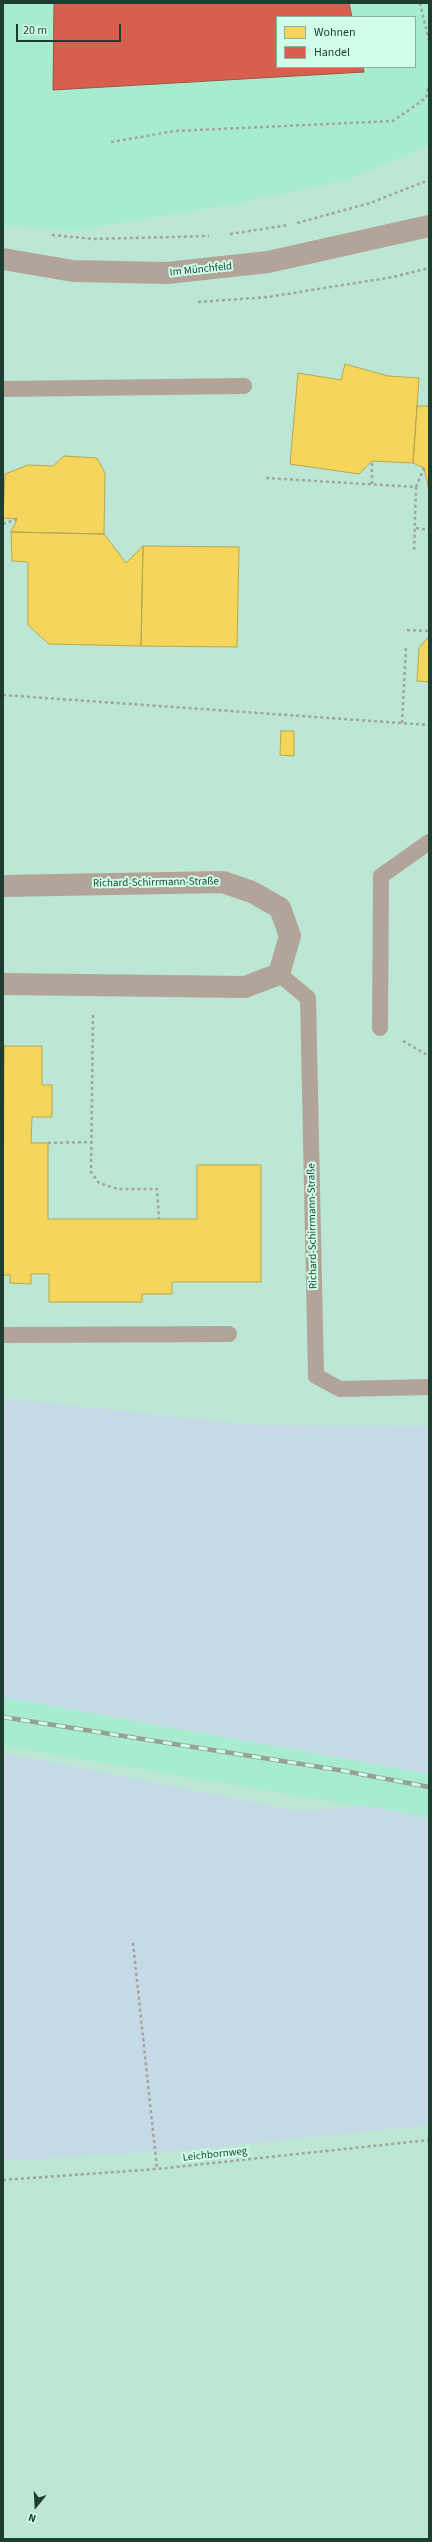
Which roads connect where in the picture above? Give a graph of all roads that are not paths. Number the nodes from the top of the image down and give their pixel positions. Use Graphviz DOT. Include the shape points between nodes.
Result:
graph roads {
  1 [pos="429,215"];
  2 [pos="429,226"];
  3 [pos="397,232"];
  4 [pos="3,259"];
  5 [pos="244,386"];
  6 [pos="3,389"];
  7 [pos="429,842"];
  8 [pos="3,886"];
  9 [pos="279,974"];
  10 [pos="3,984"];
  11 [pos="380,1028"];
  12 [pos="229,1334"];
  13 [pos="3,1336"];
  14 [pos="429,1387"];
  1 -- 3 [label="street, Im Münchfeld"];
  2 -- 3 [label="street, Im Münchfeld"];
  3 -- 4 [label="street, Im Münchfeld" via="268,262 167,273 73,271"];
  5 -- 6 [label="lane"];
  7 -- 11 [label="lane" via="381,876"];
  8 -- 9 [label="street, Richard-Schirrmann-Straße" via="223,882 252,892 280,908 290,936"];
  9 -- 10 [label="street" via="245,988"];
  9 -- 14 [label="lane, Richard-Schirrmann-Straße" via="308,998 316,1376 340,1389"];
  12 -- 13 [label="lane"];
}
